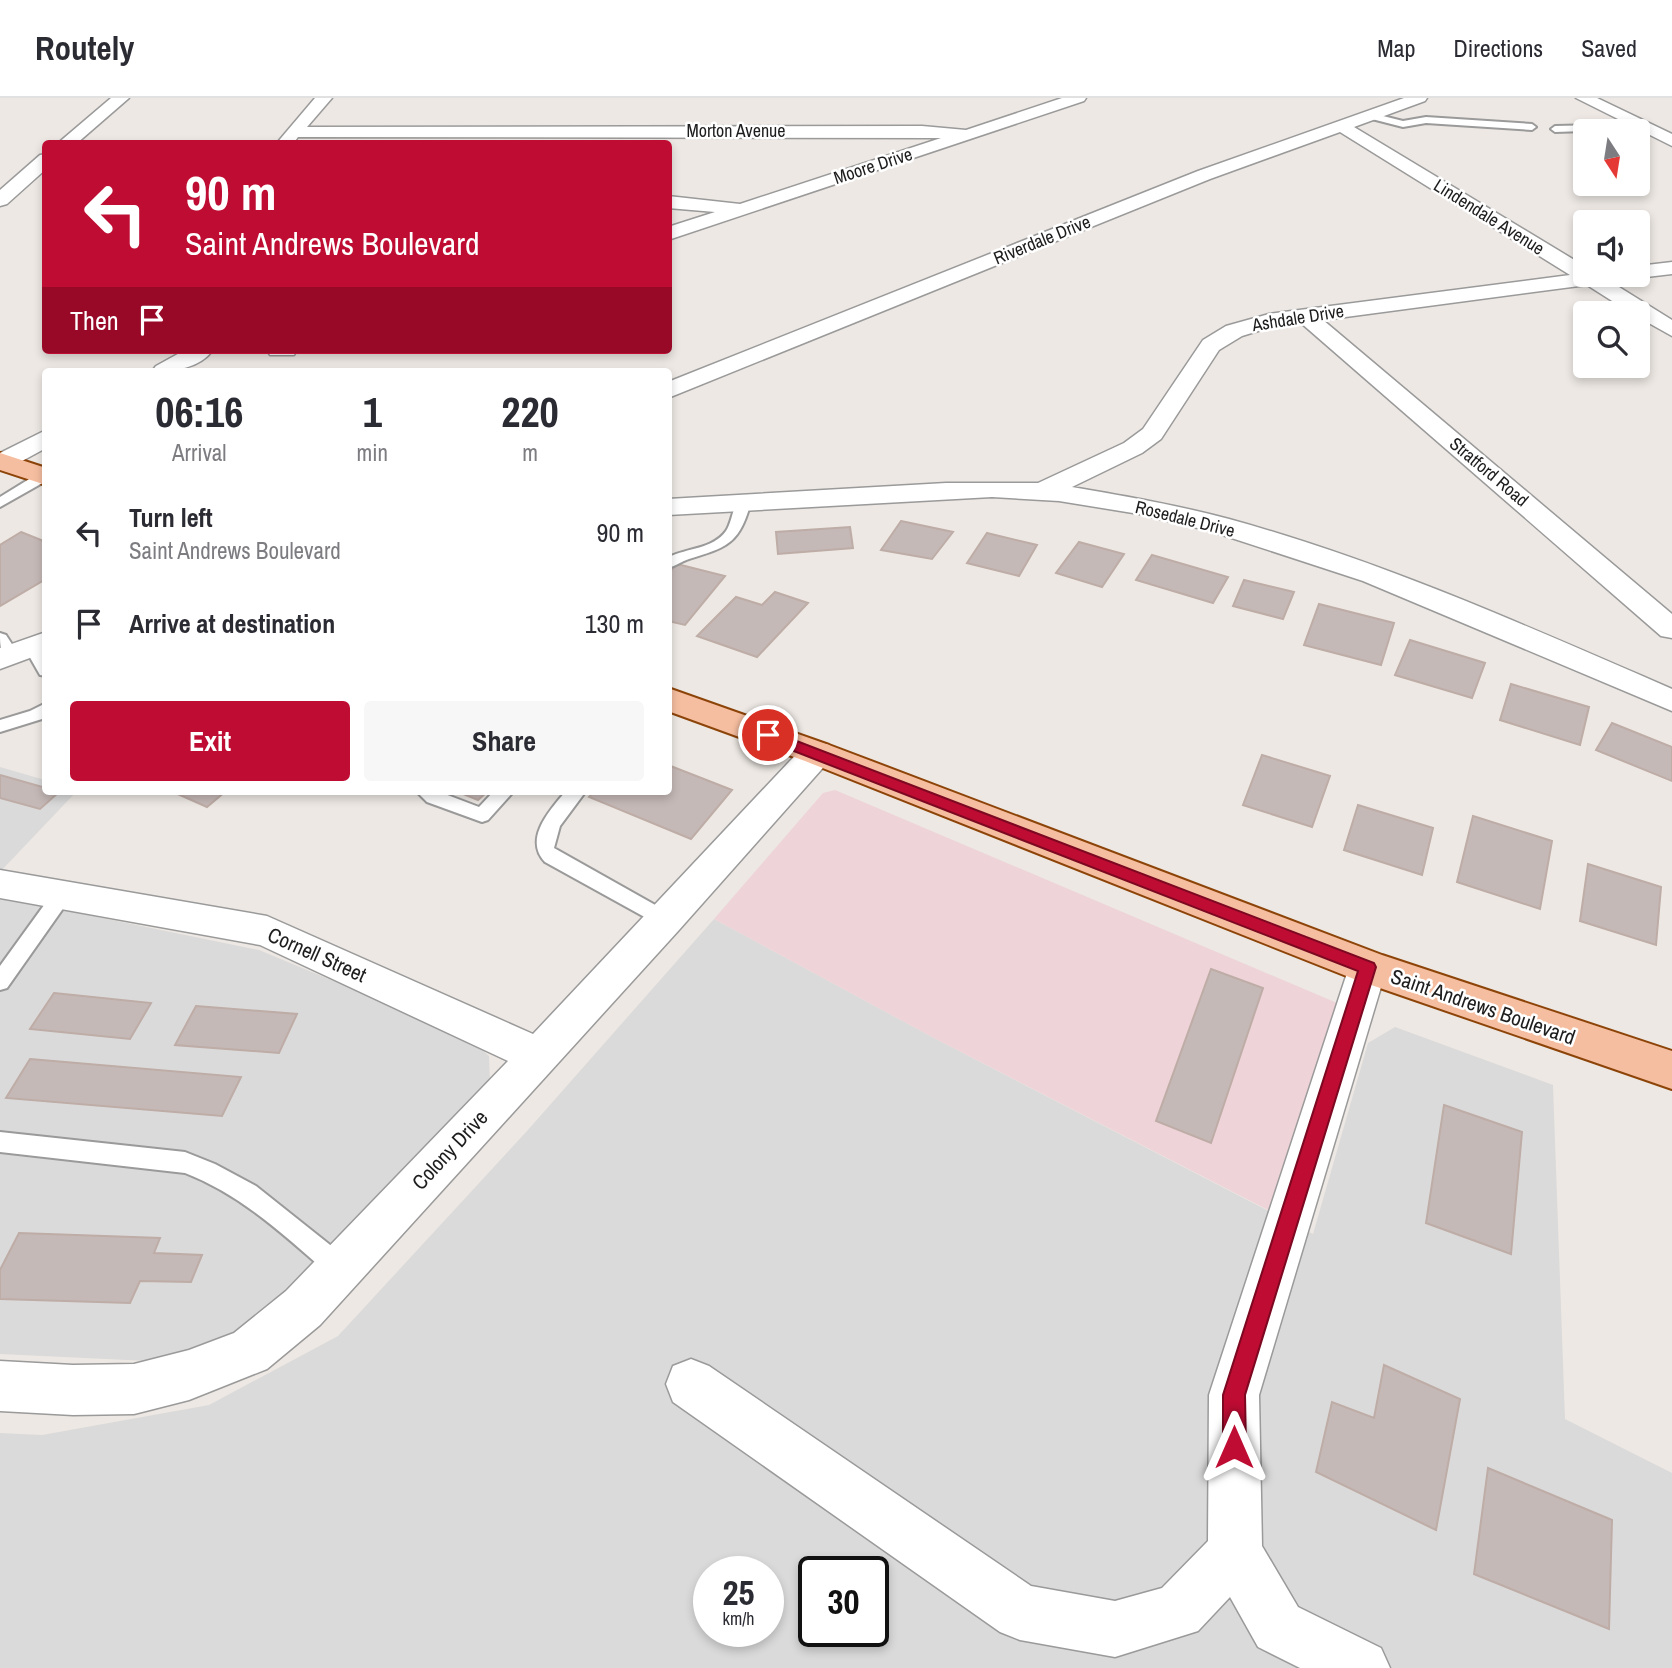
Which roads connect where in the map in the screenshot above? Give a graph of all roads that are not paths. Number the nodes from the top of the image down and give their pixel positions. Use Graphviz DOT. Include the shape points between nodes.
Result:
graph roads {
  1 [pos="121,98"];
  2 [pos="324,98"];
  3 [pos="1079,98"];
  4 [pos="1419,98"];
  5 [pos="1584,98"];
  6 [pos="1371,116"];
  7 [pos="1627,119"];
  8 [pos="1343,127"];
  9 [pos="1532,127"];
  10 [pos="1555,129"];
  11 [pos="1573,129"];
  12 [pos="1650,130"];
  13 [pos="968,135"];
  14 [pos="289,138"];
  15 [pos="70,140"];
  16 [pos="1672,141"];
  17 [pos="42,162"];
  18 [pos="13,165"];
  19 [pos="3,195"];
  20 [pos="672,202"];
  21 [pos="744,209"];
  22 [pos="672,233"];
  23 [pos="1672,268"];
  24 [pos="1573,269"];
  25 [pos="1650,271"];
  26 [pos="1573,281"];
  27 [pos="1603,287"];
  28 [pos="1305,316"];
  29 [pos="1672,329"];
  30 [pos="195,354"];
  31 [pos="169,368"];
  32 [pos="672,389"];
  33 [pos="42,439"];
  34 [pos="1,461"];
  35 [pos="42,476"];
  36 [pos="42,479"];
  37 [pos="1041,492"];
  38 [pos="744,502"];
  39 [pos="0,503"];
  40 [pos="672,507"];
  41 [pos="672,561"];
  42 [pos="1672,629"];
  43 [pos="672,701"];
  44 [pos="1672,701"];
  45 [pos="42,711"];
  46 [pos="0,726"];
  47 [pos="817,753"];
  48 [pos="430,795"];
  49 [pos="501,795"];
  50 [pos="574,795"];
  51 [pos="0,884"];
  52 [pos="62,895"];
  53 [pos="666,920"];
  54 [pos="0,951"];
  55 [pos="21,953"];
  56 [pos="1368,967"];
  57 [pos="0,982"];
  58 [pos="537,1055"];
  59 [pos="1672,1070"];
  60 [pos="0,1142"];
  61 [pos="340,1268"];
  62 [pos="691,1384"];
  63 [pos="0,1386"];
  64 [pos="1235,1552"];
  65 [pos="1361,1668"];
  1 -- 15 [label="street"];
  2 -- 14 [label="street"];
  3 -- 13 [label="street, Moore Drive"];
  4 -- 6 [label="street, Riverdale Drive"];
  5 -- 7 [label="street"];
  6 -- 8 [label="street, Riverdale Drive"];
  6 -- 9 [label="lane" via="1403,124 1426,120"];
  8 -- 24 [label="street, Lindendale Avenue"];
  8 -- 32 [label="street, Riverdale Drive" via="1204,175"];
  10 -- 11 [label="lane"];
  12 -- 16 [label="street"];
  13 -- 14 [label="street, Morton Avenue" via="922,131"];
  13 -- 21 [label="street, Moore Drive"];
  17 -- 18 [label="street"];
  17 -- 19 [label="street"];
  20 -- 21 [label="street"];
  21 -- 22 [label="street, Moore Drive"];
  23 -- 25 [label="street"];
  26 -- 28 [label="street, Ashdale Drive"];
  27 -- 29 [label="street, Lindendale Avenue"];
  28 -- 37 [label="street, Ashdale Drive" via="1250,325 1211,345 1152,434 1133,448"];
  28 -- 42 [label="street, Stratford Road"];
  30 -- 31 [label="street"];
  33 -- 34 [label="street"];
  34 -- 35 [label="main road"];
  36 -- 39 [label="lane"];
  37 -- 38 [label="street, Rosedale Drive" via="984,488"];
  37 -- 44 [label="street, Rosedale Drive" via="1156,509 1396,583"];
  38 -- 40 [label="street, Rosedale Drive"];
  38 -- 41 [label="lane" via="729,540"];
  43 -- 47 [label="main road, Saint Andrews Boulevard"];
  45 -- 46 [label="lane"];
  47 -- 53 [label="street, Colony Drive"];
  47 -- 56 [label="main road, Saint Andrews Boulevard"];
  48 -- 49 [label="lane" via="482,815"];
  50 -- 53 [label="lane" via="548,829 545,850"];
  51 -- 52 [label="street, Cornell Street"];
  52 -- 55 [label="lane"];
  52 -- 58 [label="street, Cornell Street" via="267,930"];
  53 -- 58 [label="street, Colony Drive"];
  54 -- 55 [label="lane"];
  55 -- 57 [label="lane"];
  56 -- 59 [label="main road, Saint Andrews Boulevard"];
  56 -- 64 [label="street" via="1234,1395"];
  58 -- 61 [label="street, Colony Drive"];
  60 -- 61 [label="lane" via="185,1163 206,1170 238,1187"];
  61 -- 63 [label="street, Colony Drive" via="303,1308 250,1352 189,1375 134,1389"];
  62 -- 64 [label="street" via="1020,1612 1115,1629 1178,1611"];
  64 -- 65 [label="street" via="1278,1627"];
}
